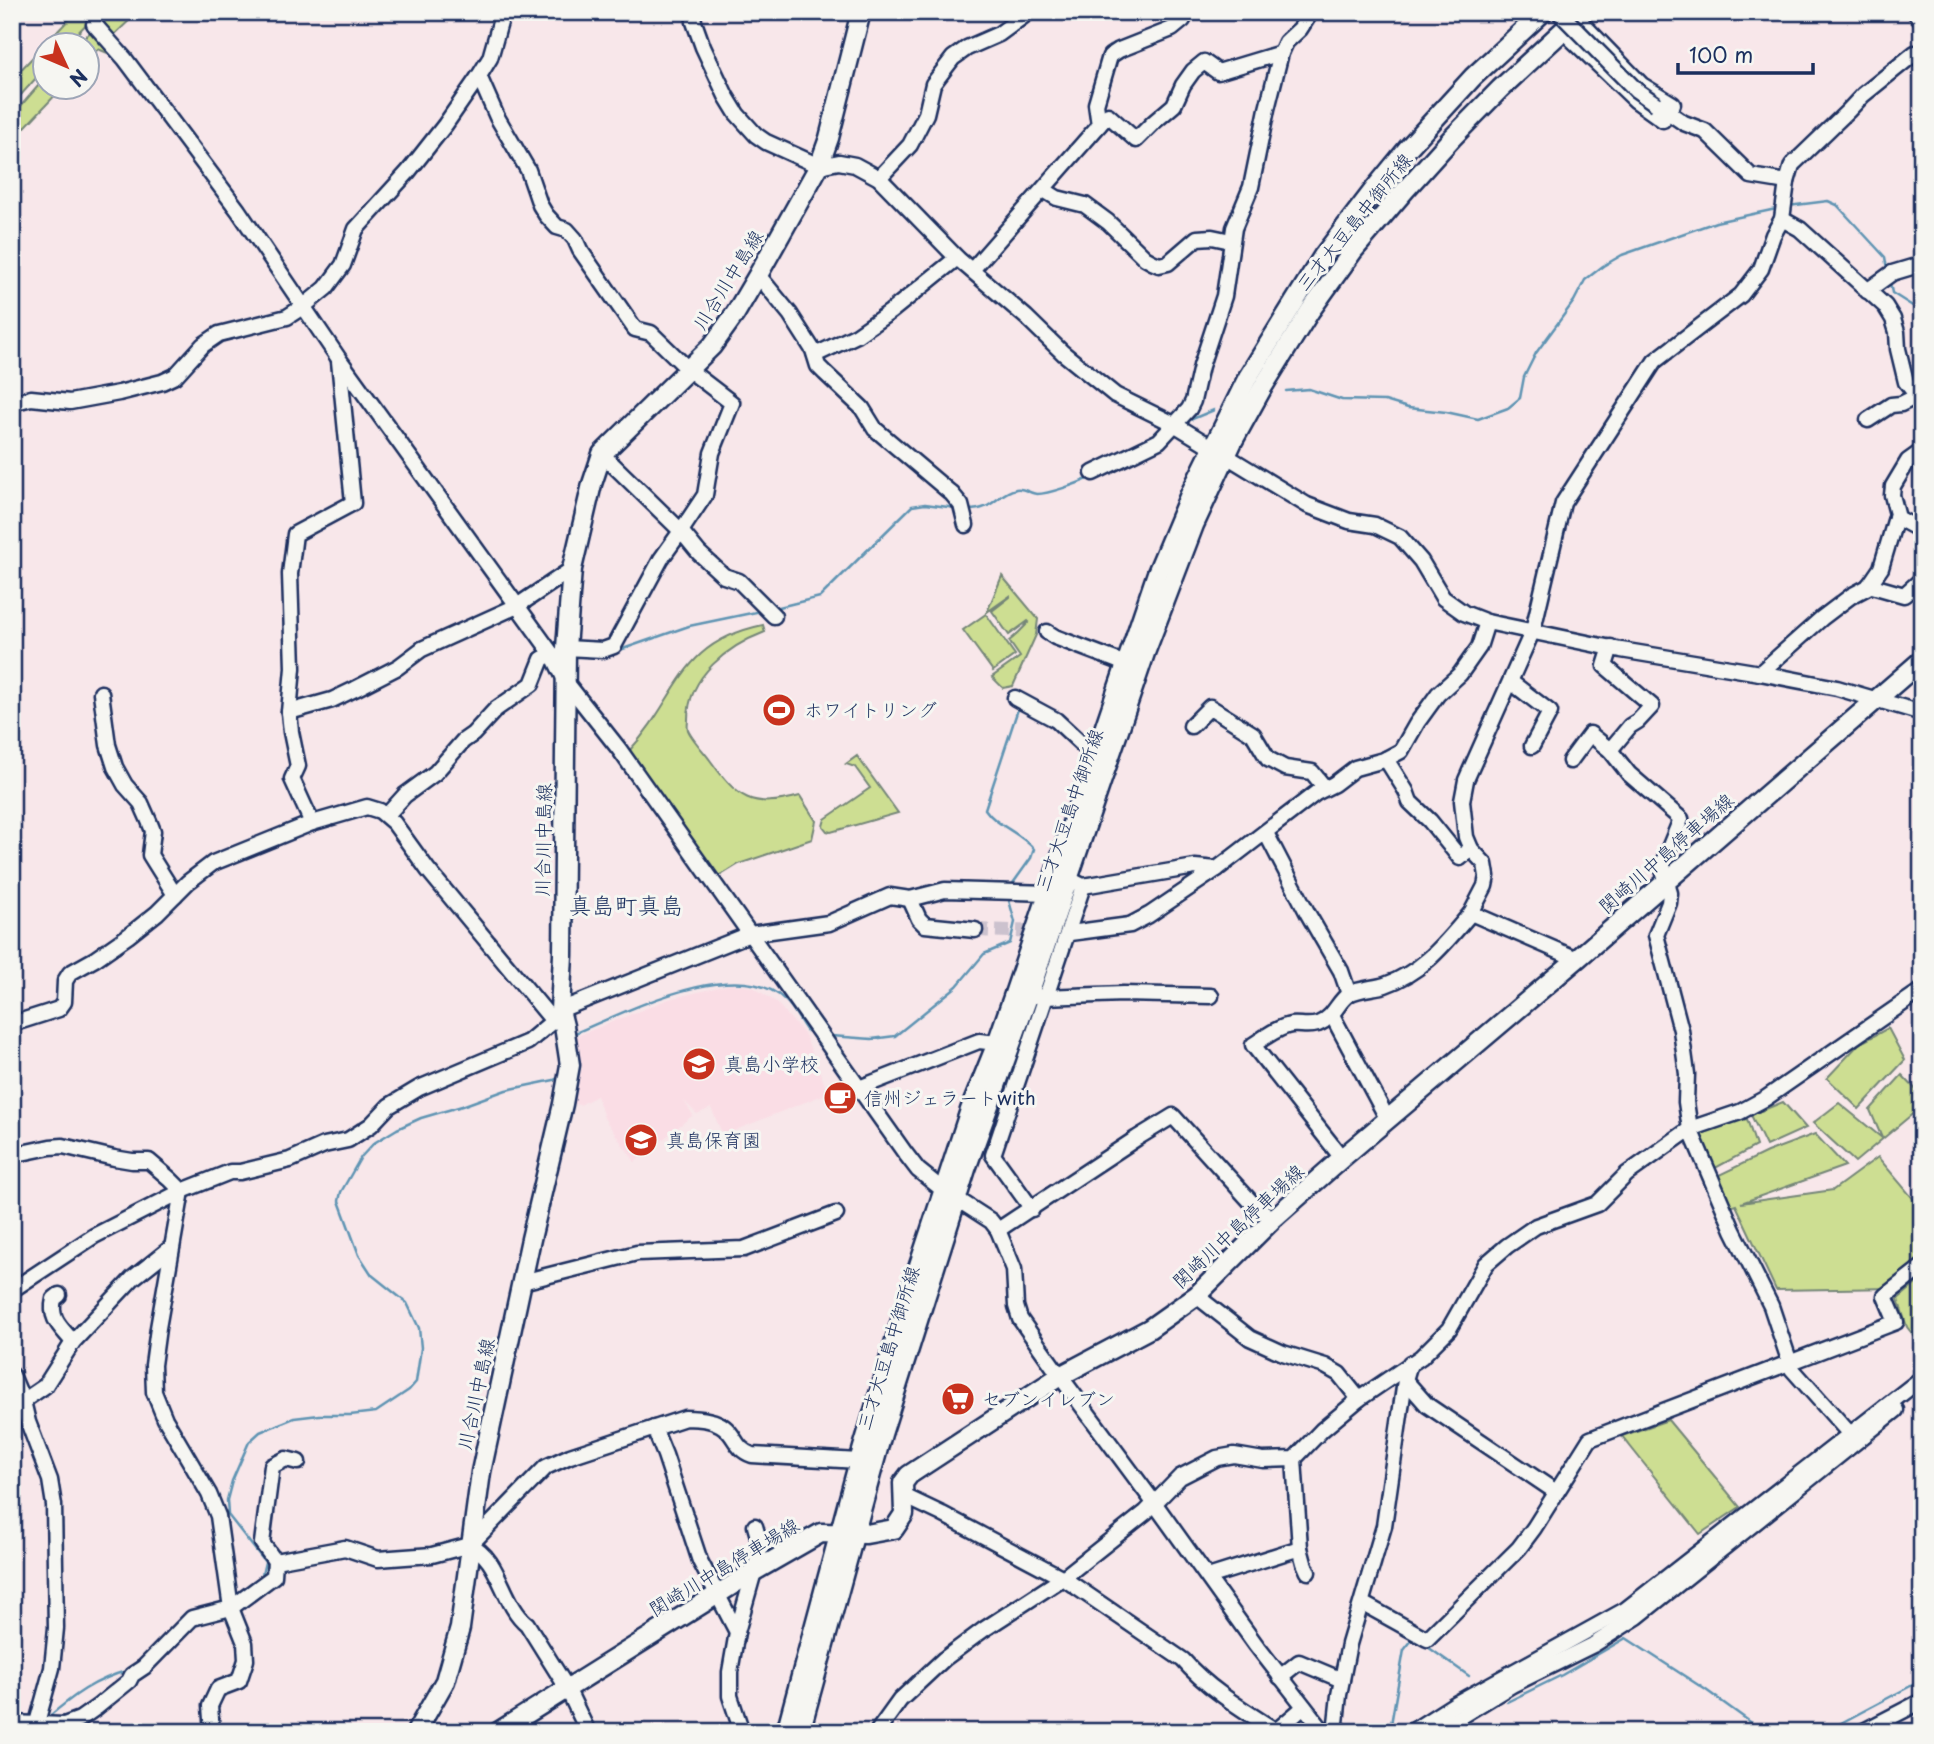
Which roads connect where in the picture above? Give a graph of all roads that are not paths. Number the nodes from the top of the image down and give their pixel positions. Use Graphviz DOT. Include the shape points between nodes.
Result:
graph roads {
  1 [pos="503,12"];
  2 [pos="693,12"];
  3 [pos="861,12"];
  4 [pos="1029,12"];
  5 [pos="1186,12"];
  6 [pos="1311,12"];
  7 [pos="1543,12"];
  8 [pos="1559,12"];
  9 [pos="1918,12"];
  10 [pos="1580,15"];
  11 [pos="1922,17"];
  12 [pos="94,24"];
  13 [pos="1563,31"];
  14 [pos="1281,53"];
  15 [pos="1915,53"];
  16 [pos="479,76"];
  17 [pos="1684,123"];
  18 [pos="1099,125"];
  19 [pos="819,166"];
  20 [pos="879,178"];
  21 [pos="1787,182"];
  22 [pos="1044,190"];
  23 [pos="1782,219"];
  24 [pos="1231,241"];
  25 [pos="957,258"];
  26 [pos="1922,264"];
  27 [pos="972,270"];
  28 [pos="758,275"];
  29 [pos="1867,291"];
  30 [pos="304,306"];
  31 [pos="815,355"];
  32 [pos="339,359"];
  33 [pos="688,370"];
  34 [pos="1920,396"];
  35 [pos="12,403"];
  36 [pos="1868,420"];
  37 [pos="1174,424"];
  38 [pos="1220,452"];
  39 [pos="1922,452"];
  40 [pos="602,454"];
  41 [pos="1093,473"];
  42 [pos="963,514"];
  43 [pos="1896,517"];
  44 [pos="681,531"];
  45 [pos="1922,531"];
  46 [pos="572,569"];
  47 [pos="1922,579"];
  48 [pos="1869,585"];
  49 [pos="517,606"];
  50 [pos="771,613"];
  51 [pos="1487,622"];
  52 [pos="1533,630"];
  53 [pos="1047,632"];
  54 [pos="1611,647"];
  55 [pos="559,651"];
  56 [pos="1922,660"];
  57 [pos="1126,664"];
  58 [pos="1759,673"];
  59 [pos="566,682"];
  60 [pos="1511,682"];
  61 [pos="101,693"];
  62 [pos="1015,698"];
  63 [pos="1876,699"];
  64 [pos="289,712"];
  65 [pos="1922,713"];
  66 [pos="1191,726"];
  67 [pos="1532,746"];
  68 [pos="1610,750"];
  69 [pos="1096,752"];
  70 [pos="1386,759"];
  71 [pos="1570,761"];
  72 [pos="1325,788"];
  73 [pos="387,815"];
  74 [pos="312,823"];
  75 [pos="1266,833"];
  76 [pos="1471,849"];
  77 [pos="1217,869"];
  78 [pos="1665,880"];
  79 [pos="1076,883"];
  80 [pos="1048,893"];
  81 [pos="174,895"];
  82 [pos="910,899"];
  83 [pos="1471,913"];
  84 [pos="975,930"];
  85 [pos="1070,933"];
  86 [pos="750,934"];
  87 [pos="1577,960"];
  88 [pos="1922,990"];
  89 [pos="1349,994"];
  90 [pos="1037,995"];
  91 [pos="1211,996"];
  92 [pos="556,1015"];
  93 [pos="1332,1015"];
  94 [pos="12,1024"];
  95 [pos="997,1043"];
  96 [pos="859,1088"];
  97 [pos="1387,1118"];
  98 [pos="1690,1129"];
  99 [pos="12,1155"];
  100 [pos="1342,1157"];
  101 [pos="182,1191"];
  102 [pos="950,1194"];
  103 [pos="1032,1209"];
  104 [pos="836,1214"];
  105 [pos="1273,1219"];
  106 [pos="998,1230"];
  107 [pos="172,1247"];
  108 [pos="1922,1267"];
  109 [pos="522,1282"];
  110 [pos="12,1290"];
  111 [pos="59,1295"];
  112 [pos="1197,1295"];
  113 [pos="73,1342"];
  114 [pos="1410,1363"];
  115 [pos="1791,1366"];
  116 [pos="12,1375"];
  117 [pos="1060,1377"];
  118 [pos="1922,1378"];
  119 [pos="1405,1380"];
  120 [pos="1922,1390"];
  121 [pos="1359,1399"];
  122 [pos="23,1401"];
  123 [pos="12,1412"];
  124 [pos="654,1428"];
  125 [pos="1850,1434"];
  126 [pos="290,1458"];
  127 [pos="1294,1458"];
  128 [pos="859,1461"];
  129 [pos="1556,1492"];
  130 [pos="904,1496"];
  131 [pos="1155,1504"];
  132 [pos="755,1526"];
  133 [pos="848,1533"];
  134 [pos="470,1545"];
  135 [pos="1300,1548"];
  136 [pos="275,1561"];
  137 [pos="753,1572"];
  138 [pos="1308,1572"];
  139 [pos="1208,1577"];
  140 [pos="1063,1578"];
  141 [pos="718,1594"];
  142 [pos="1362,1603"];
  143 [pos="232,1608"];
  144 [pos="737,1632"];
  145 [pos="1280,1677"];
  146 [pos="1342,1680"];
  147 [pos="567,1688"];
  148 [pos="1922,1701"];
  149 [pos="1304,1707"];
  150 [pos="12,1723"];
  151 [pos="36,1728"];
  152 [pos="212,1732"];
  153 [pos="416,1732"];
  154 [pos="498,1732"];
  155 [pos="588,1732"];
  156 [pos="741,1732"];
  157 [pos="786,1732"];
  158 [pos="800,1732"];
  159 [pos="877,1732"];
  160 [pos="1324,1732"];
  161 [pos="1335,1732"];
  162 [pos="1411,1732"];
  163 [pos="1435,1732"];
  164 [pos="1862,1732"];
  1 -- 16 [label="street" via="490,58"];
  2 -- 19 [label="street" via="712,67 737,114 766,142"];
  3 -- 19 [label="main road, 川合川中島線"];
  4 -- 20 [label="street" via="953,58 933,84 926,114 910,145"];
  5 -- 18 [label="street" via="1172,29 1110,56 1096,104"];
  6 -- 14 [label="street"];
  7 -- 38 [label="main road, 三才大豆島中御所線" via="1464,86 1408,148 1323,256 1248,377 1219,433"];
  8 -- 17 [label="street, bridge" via="1636,90"];
  9 -- 11 [label="highway"];
  10 -- 13 [label="main road, 三才大豆島中御所線"];
  10 -- 17 [label="street" via="1642,85 1679,108"];
  12 -- 30 [label="street" via="238,210"];
  13 -- 17 [label="street" via="1643,106 1670,123"];
  13 -- 38 [label="main road, 三才大豆島中御所線" via="1452,138 1353,251 1310,311 1233,441"];
  14 -- 18 [label="street" via="1218,72 1203,62 1183,85 1174,105 1136,140 1108,115"];
  14 -- 24 [label="street" via="1251,187"];
  15 -- 21 [label="street" via="1791,164"];
  16 -- 30 [label="street" via="408,172 356,229 343,265 326,288"];
  16 -- 33 [label="street" via="546,215 575,239 635,329 651,333"];
  17 -- 21 [label="street" via="1705,131 1751,176"];
  18 -- 22 [label="street"];
  19 -- 20 [label="street" via="855,164"];
  19 -- 28 [label="main road, 川合川中島線"];
  20 -- 25 [label="street"];
  21 -- 23 [label="street"];
  22 -- 24 [label="street" via="1085,205 1144,258 1159,265 1197,237"];
  22 -- 27 [label="street"];
  23 -- 29 [label="street" via="1800,229"];
  23 -- 52 [label="street" via="1761,269 1741,295 1655,361 1563,503"];
  24 -- 37 [label="street" via="1224,296 1193,401"];
  25 -- 27 [label="street"];
  25 -- 31 [label="street" via="857,335"];
  26 -- 29 [label="street" via="1889,275"];
  27 -- 37 [label="street" via="1115,395"];
  28 -- 31 [label="street"];
  28 -- 33 [label="main road, 川合川中島線" via="712,346"];
  29 -- 34 [label="street" via="1893,319 1906,382"];
  30 -- 32 [label="street"];
  30 -- 35 [label="street" via="287,317 219,334 162,382 71,402 31,398"];
  31 -- 42 [label="street" via="818,366 862,408 875,429 952,494"];
  32 -- 49 [label="street"];
  32 -- 64 [label="street" via="354,503 295,534 290,574 293,668"];
  33 -- 40 [label="main road, 川合川中島線"];
  33 -- 44 [label="street" via="732,403 712,453 705,495"];
  34 -- 36 [label="street" via="1891,405"];
  37 -- 38 [label="street"];
  37 -- 41 [label="street" via="1159,441"];
  38 -- 51 [label="street" via="1307,505 1400,537 1443,598"];
  38 -- 57 [label="main road, 三才大豆島中御所線" via="1191,492"];
  38 -- 79 [label="main road, 三才大豆島中御所線" via="1145,653"];
  39 -- 43 [label="street" via="1908,461 1893,486"];
  40 -- 44 [label="street"];
  40 -- 46 [label="main road, 川合川中島線"];
  43 -- 45 [label="street"];
  43 -- 48 [label="street" via="1881,568"];
  44 -- 50 [label="street" via="724,576 739,581"];
  44 -- 55 [label="street" via="635,603 614,646"];
  46 -- 49 [label="street"];
  46 -- 55 [label="main road, 川合川中島線"];
  47 -- 48 [label="street" via="1904,595"];
  48 -- 58 [label="street" via="1822,618"];
  49 -- 55 [label="street"];
  49 -- 64 [label="street" via="422,649 398,667 332,700"];
  51 -- 52 [label="street"];
  51 -- 70 [label="street" via="1479,647 1460,674 1438,694 1401,751"];
  52 -- 54 [label="street"];
  52 -- 60 [label="street"];
  53 -- 57 [label="street"];
  54 -- 58 [label="street"];
  54 -- 68 [label="street" via="1605,666 1652,706"];
  55 -- 59 [label="main road, 川合川中島線"];
  55 -- 73 [label="street" via="542,659 532,684 496,709"];
  56 -- 63 [label="main road, 関崎川中島停車場線"];
  57 -- 69 [label="main road, 三才大豆島中御所線"];
  58 -- 63 [label="street"];
  59 -- 86 [label="street"];
  59 -- 92 [label="main road, 川合川中島線" via="563,955"];
  60 -- 67 [label="street" via="1550,712"];
  60 -- 76 [label="street" via="1466,780 1462,801"];
  61 -- 81 [label="street" via="115,767 141,803 153,831 150,855"];
  62 -- 69 [label="street" via="1056,720"];
  63 -- 65 [label="street"];
  63 -- 78 [label="main road, 関崎川中島停車場線"];
  64 -- 74 [label="street" via="298,766 292,779"];
  66 -- 72 [label="street" via="1210,707 1253,734 1268,759 1285,768 1312,772"];
  68 -- 71 [label="street" via="1590,734"];
  68 -- 78 [label="street" via="1629,774 1681,819 1664,863"];
  69 -- 80 [label="main road, 三才大豆島中御所線"];
  70 -- 72 [label="street" via="1355,768"];
  70 -- 76 [label="street" via="1410,802 1460,858"];
  72 -- 75 [label="street"];
  73 -- 74 [label="street" via="367,807"];
  73 -- 92 [label="street" via="428,870"];
  74 -- 81 [label="street" via="212,863"];
  75 -- 77 [label="street"];
  75 -- 89 [label="street"];
  76 -- 83 [label="street" via="1485,864 1488,876"];
  77 -- 79 [label="street" via="1195,867"];
  77 -- 85 [label="street" via="1130,925"];
  78 -- 87 [label="main road, 関崎川中島停車場線"];
  78 -- 98 [label="street" via="1669,903 1656,935 1681,1030"];
  79 -- 90 [label="main road, 三才大豆島中御所線"];
  80 -- 82 [label="street" via="945,890"];
  80 -- 95 [label="main road, 三才大豆島中御所線"];
  81 -- 94 [label="street" via="128,936 70,973 59,1009"];
  82 -- 84 [label="street" via="925,925"];
  82 -- 86 [label="street" via="890,896 830,923"];
  83 -- 87 [label="street"];
  83 -- 89 [label="street" via="1420,968 1385,985"];
  86 -- 92 [label="street"];
  86 -- 96 [label="street"];
  87 -- 97 [label="main road, 関崎川中島停車場線"];
  88 -- 98 [label="street" via="1766,1098"];
  89 -- 93 [label="street"];
  90 -- 91 [label="street"];
  90 -- 102 [label="main road, 三才大豆島中御所線"];
  90 -- 103 [label="street" via="993,1155"];
  92 -- 101 [label="street" via="528,1042 419,1088 348,1140 290,1160 230,1172"];
  92 -- 109 [label="main road, 川合川中島線" via="570,1065"];
  93 -- 97 [label="street"];
  93 -- 100 [label="street" via="1318,1023 1292,1025 1253,1045"];
  95 -- 96 [label="street" via="979,1041"];
  95 -- 102 [label="main road, 三才大豆島中御所線" via="970,1110"];
  96 -- 102 [label="street" via="918,1170"];
  97 -- 100 [label="main road, 関崎川中島停車場線"];
  98 -- 114 [label="street" via="1627,1174 1597,1204 1536,1226 1507,1246 1486,1264 1449,1329"];
  98 -- 115 [label="street" via="1771,1306"];
  99 -- 101 [label="street" via="63,1146 149,1161"];
  100 -- 105 [label="main road, 関崎川中島停車場線"];
  101 -- 107 [label="street"];
  101 -- 110 [label="street" via="94,1237"];
  102 -- 106 [label="street"];
  102 -- 128 [label="main road, 三才大豆島中御所線" via="902,1317"];
  102 -- 133 [label="main road, 三才大豆島中御所線" via="882,1434"];
  103 -- 105 [label="street" via="1173,1116 1252,1203"];
  103 -- 106 [label="street"];
  104 -- 109 [label="street" via="744,1249 637,1253"];
  105 -- 112 [label="main road, 関崎川中島停車場線"];
  106 -- 117 [label="street" via="1014,1269 1020,1319"];
  107 -- 113 [label="street" via="133,1278"];
  107 -- 143 [label="street" via="153,1365 154,1392 218,1516"];
  108 -- 115 [label="street" via="1885,1296 1896,1322"];
  109 -- 134 [label="main road, 川合川中島線"];
  111 -- 113 [label="street" via="52,1313"];
  112 -- 117 [label="main road, 関崎川中島停車場線" via="1149,1329"];
  112 -- 121 [label="street" via="1250,1338 1339,1374"];
  113 -- 122 [label="street" via="45,1386"];
  114 -- 119 [label="street"];
  114 -- 121 [label="street"];
  115 -- 125 [label="street"];
  115 -- 129 [label="street" via="1590,1439"];
  116 -- 122 [label="street"];
  117 -- 130 [label="main road, 関崎川中島停車場線" via="909,1475 903,1483"];
  117 -- 131 [label="street"];
  118 -- 125 [label="street"];
  119 -- 129 [label="street" via="1427,1405"];
  119 -- 142 [label="street" via="1384,1526"];
  120 -- 163 [label="street" via="1637,1617"];
  121 -- 127 [label="street"];
  122 -- 123 [label="street"];
  122 -- 151 [label="street" via="54,1504 56,1628"];
  124 -- 128 [label="street" via="702,1418 724,1427 742,1451 752,1455"];
  124 -- 134 [label="street" via="546,1466"];
  124 -- 141 [label="street" via="700,1561"];
  125 -- 162 [label="street" via="1625,1610"];
  126 -- 136 [label="street" via="272,1466 262,1543"];
  127 -- 131 [label="street" via="1217,1458 1180,1477"];
  127 -- 135 [label="street"];
  128 -- 133 [label="main road, 三才大豆島中御所線"];
  129 -- 142 [label="street" via="1519,1548 1427,1639"];
  130 -- 133 [label="main road, 関崎川中島停車場線" via="904,1514 894,1530"];
  130 -- 140 [label="street"];
  131 -- 139 [label="street"];
  131 -- 140 [label="street"];
  132 -- 137 [label="street" via="761,1548"];
  133 -- 137 [label="main road, 関崎川中島停車場線" via="821,1533"];
  133 -- 157 [label="main road, 三才大豆島中御所線"];
  133 -- 158 [label="main road, 三才大豆島中御所線"];
  134 -- 136 [label="street" via="432,1555 378,1559 345,1548"];
  134 -- 147 [label="street" via="479,1549 495,1571 506,1596"];
  134 -- 153 [label="main road, 川合川中島線" via="460,1628 445,1681"];
  135 -- 138 [label="street"];
  135 -- 139 [label="street"];
  136 -- 143 [label="street" via="274,1576"];
  137 -- 141 [label="main road, 関崎川中島停車場線"];
  137 -- 144 [label="street"];
  139 -- 145 [label="street"];
  140 -- 149 [label="street" via="1276,1731"];
  140 -- 159 [label="street" via="944,1659 900,1700"];
  141 -- 144 [label="street"];
  141 -- 147 [label="main road, 関崎川中島停車場線"];
  142 -- 146 [label="street"];
  143 -- 151 [label="street" via="192,1618 129,1681 79,1719"];
  143 -- 152 [label="street" via="246,1660 239,1681 218,1689 209,1706"];
  144 -- 156 [label="street" via="730,1696"];
  145 -- 146 [label="street" via="1299,1662"];
  145 -- 149 [label="street"];
  146 -- 161 [label="street"];
  147 -- 154 [label="main road, 関崎川中島停車場線"];
  147 -- 155 [label="street"];
  148 -- 164 [label="street"];
  149 -- 160 [label="street"];
  150 -- 151 [label="street"];
}
